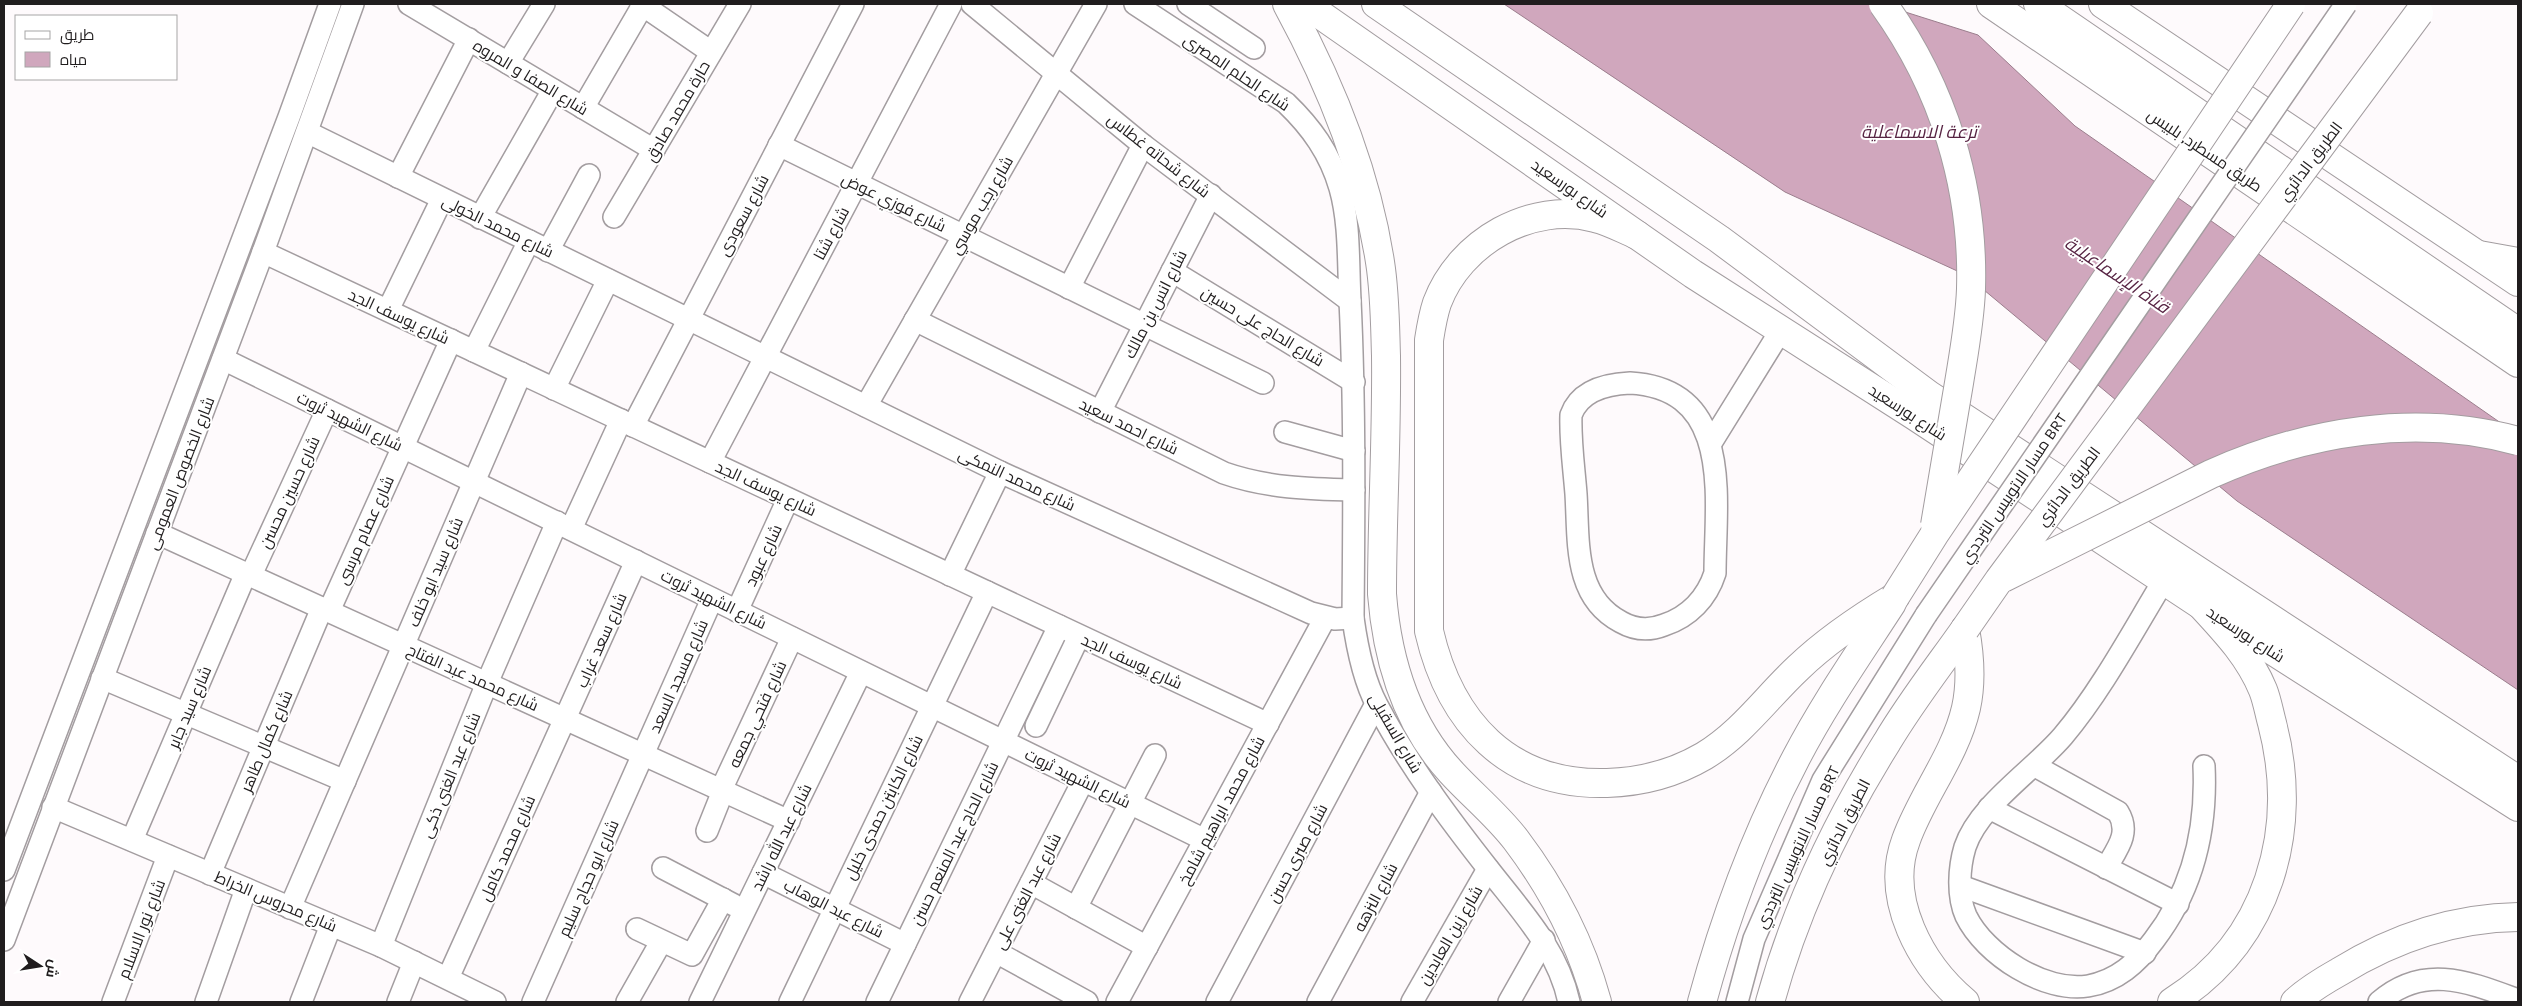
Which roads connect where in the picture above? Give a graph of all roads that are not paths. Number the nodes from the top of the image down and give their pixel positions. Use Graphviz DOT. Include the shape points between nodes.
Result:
graph roads {
  1 [pos="330,4"];
  2 [pos="353,4"];
  3 [pos="409,4"];
  4 [pos="544,4"];
  5 [pos="740,4"];
  6 [pos="853,4"];
  7 [pos="952,4"];
  8 [pos="972,4"];
  9 [pos="1096,4"];
  10 [pos="1135,4"];
  11 [pos="1188,4"];
  12 [pos="1287,4"];
  13 [pos="1305,4"];
  14 [pos="1376,4"];
  15 [pos="1883,4"];
  16 [pos="1992,4"];
  17 [pos="2038,4"];
  18 [pos="2103,4"];
  19 [pos="2292,4"];
  20 [pos="2346,4"];
  21 [pos="642,5"];
  22 [pos="2424,7"];
  23 [pos="469,39"];
  24 [pos="1254,48"];
  25 [pos="711,52"];
  26 [pos="508,63"];
  27 [pos="1056,74"];
  28 [pos="553,90"];
  29 [pos="583,108"];
  30 [pos="307,132"];
  31 [pos="779,145"];
  32 [pos="1143,145"];
  33 [pos="654,150"];
  34 [pos="589,175"];
  35 [pos="398,177"];
  36 [pos="857,184"];
  37 [pos="1211,195"];
  38 [pos="442,199"];
  39 [pos="480,218"];
  40 [pos="614,218"];
  41 [pos="1637,235"];
  42 [pos="963,236"];
  43 [pos="539,246"];
  44 [pos="264,252"];
  45 [pos="2479,255"];
  46 [pos="2518,262"];
  47 [pos="1172,271"];
  48 [pos="608,280"];
  49 [pos="2518,282"];
  50 [pos="1069,288"];
  51 [pos="1350,301"];
  52 [pos="1802,301"];
  53 [pos="388,310"];
  54 [pos="688,319"];
  55 [pos="916,320"];
  56 [pos="1144,326"];
  57 [pos="1782,330"];
  58 [pos="2518,332"];
  59 [pos="451,340"];
  60 [pos="474,351"];
  61 [pos="766,357"];
  62 [pos="223,359"];
  63 [pos="2518,363"];
  64 [pos="521,373"];
  65 [pos="1354,382"];
  66 [pos="1263,383"];
  67 [pos="554,389"];
  68 [pos="866,406"];
  69 [pos="327,410"];
  70 [pos="1100,412"];
  71 [pos="627,423"];
  72 [pos="1285,432"];
  73 [pos="2518,440"];
  74 [pos="1711,443"];
  75 [pos="403,447"];
  76 [pos="1354,451"];
  77 [pos="710,462"];
  78 [pos="1000,472"];
  79 [pos="474,482"];
  80 [pos="1354,490"];
  81 [pos="788,499"];
  82 [pos="564,526"];
  83 [pos="157,533"];
  84 [pos="1934,535"];
  85 [pos="636,561"];
  86 [pos="248,574"];
  87 [pos="950,575"];
  88 [pos="1999,580"];
  89 [pos="2164,580"];
  90 [pos="986,592"];
  91 [pos="1895,597"];
  92 [pos="712,599"];
  93 [pos="2201,605"];
  94 [pos="326,609"];
  95 [pos="737,611"];
  96 [pos="1326,618"];
  97 [pos="1353,618"];
  98 [pos="1059,626"];
  99 [pos="1965,629"];
  100 [pos="1079,636"];
  101 [pos="792,638"];
  102 [pos="404,645"];
  103 [pos="862,672"];
  104 [pos="102,678"];
  105 [pos="488,683"];
  106 [pos="1376,704"];
  107 [pos="932,706"];
  108 [pos="186,714"];
  109 [pos="566,719"];
  110 [pos="1268,724"];
  111 [pos="1036,726"];
  112 [pos="1003,741"];
  113 [pos="264,747"];
  114 [pos="643,754"];
  115 [pos="1155,755"];
  116 [pos="2035,766"];
  117 [pos="2204,766"];
  118 [pos="2518,780"];
  119 [pos="345,781"];
  120 [pos="1084,781"];
  121 [pos="722,790"];
  122 [pos="1431,792"];
  123 [pos="1130,803"];
  124 [pos="53,807"];
  125 [pos="2518,807"];
  126 [pos="1989,808"];
  127 [pos="789,821"];
  128 [pos="706,831"];
  129 [pos="132,840"];
  130 [pos="1205,840"];
  131 [pos="168,856"];
  132 [pos="663,868"];
  133 [pos="1488,868"];
  134 [pos="2106,868"];
  135 [pos="4,870"];
  136 [pos="764,873"];
  137 [pos="210,874"];
  138 [pos="1032,882"];
  139 [pos="1961,886"];
  140 [pos="246,889"];
  141 [pos="723,899"];
  142 [pos="2178,904"];
  143 [pos="290,908"];
  144 [pos="835,908"];
  145 [pos="1076,908"];
  146 [pos="745,910"];
  147 [pos="2518,917"];
  148 [pos="331,925"];
  149 [pos="637,929"];
  150 [pos="4,940"];
  151 [pos="1544,940"];
  152 [pos="661,942"];
  153 [pos="905,944"];
  154 [pos="382,946"];
  155 [pos="1147,947"];
  156 [pos="996,952"];
  157 [pos="2145,953"];
  158 [pos="414,962"];
  159 [pos="448,978"];
  160 [pos="1564,980"];
  161 [pos="2518,1000"];
  162 [pos="113,1002"];
  163 [pos="206,1002"];
  164 [pos="302,1002"];
  165 [pos="398,1002"];
  166 [pos="494,1002"];
  167 [pos="533,1002"];
  168 [pos="627,1002"];
  169 [pos="700,1002"];
  170 [pos="790,1002"];
  171 [pos="877,1002"];
  172 [pos="970,1002"];
  173 [pos="1087,1002"];
  174 [pos="1117,1002"];
  175 [pos="1217,1002"];
  176 [pos="1318,1002"];
  177 [pos="1412,1002"];
  178 [pos="1509,1002"];
  179 [pos="1555,1002"];
  180 [pos="1569,1002"];
  181 [pos="1597,1002"];
  182 [pos="1702,1002"];
  183 [pos="1737,1002"];
  184 [pos="1770,1002"];
  185 [pos="1965,1002"];
  186 [pos="2172,1002"];
  187 [pos="2295,1002"];
  188 [pos="2379,1002"];
  1 -- 135 [label="street, شارع الخصوص العمومى"];
  2 -- 30 [label="street, شارع الخصوص العمومى"];
  3 -- 23 [label="street, شارع الصفا و المروه"];
  4 -- 26 [label="street"];
  5 -- 25 [label="street, حارة محمد صادق"];
  6 -- 31 [label="street, شارع سعودى"];
  7 -- 36 [label="street, شارع شتا"];
  8 -- 27 [label="street, شارع شحاته غطاس"];
  9 -- 27 [label="street, شارع رجب موسي"];
  10 -- 51 [label="street, شارع الحلم المصرى" via="1286,103 1320,141 1332,164 1345,212"];
  11 -- 24 [label="street"];
  12 -- 181 [label="main road" via="1326,80 1354,150 1380,263 1386,371 1382,594 1391,658 1414,717 1430,745 1449,770 1516,839 1552,892 1582,954"];
  13 -- 41 [label="main road, شارع بورسعيد"];
  14 -- 52 [label="main road, شارع بورسعيد" via="1718,239"];
  15 -- 84 [label="main road, bridge" via="1903,32 1935,92 1956,156 1969,223 1971,290 1968,324"];
  16 -- 63 [label="main road, طريق مسطرد, بلبيس"];
  17 -- 58 [label="main road, طريق مسطرد, بلبيس"];
  18 -- 45 [label="main road"];
  19 -- 84 [label="main road, bridge"];
  20 -- 183 [label="street, مسار الاتوبيس الترددي BRT, bridge" via="1926,615 1824,780 1754,939"];
  21 -- 25 [label="street"];
  21 -- 29 [label="street"];
  22 -- 88 [label="main road, الطريق الدائري, bridge"];
  23 -- 26 [label="street, شارع الصفا و المروه"];
  23 -- 35 [label="street"];
  25 -- 33 [label="street, حارة محمد صادق"];
  26 -- 28 [label="street, شارع الصفا و المروه"];
  27 -- 32 [label="street, شارع شحاته غطاس"];
  27 -- 42 [label="street, شارع رجب موسي"];
  28 -- 29 [label="street, شارع الصفا و المروه"];
  28 -- 39 [label="street"];
  29 -- 33 [label="street, شارع الصفا و المروه"];
  30 -- 35 [label="street, شارع محمد الخولى"];
  30 -- 44 [label="street, شارع الخصوص العمومى"];
  31 -- 36 [label="street, شارع فوزي عوض"];
  31 -- 54 [label="street, شارع سعودى"];
  32 -- 37 [label="street, شارع شحاته غطاس"];
  32 -- 50 [label="street"];
  33 -- 40 [label="street, حارة محمد صادق"];
  34 -- 43 [label="street"];
  35 -- 38 [label="street, شارع محمد الخولى"];
  36 -- 42 [label="street, شارع فوزي عوض"];
  36 -- 61 [label="street, شارع شتا"];
  37 -- 47 [label="street, شارع انس بن مالك"];
  37 -- 51 [label="street, شارع شحاته غطاس"];
  38 -- 39 [label="street, شارع محمد الخولى"];
  38 -- 53 [label="street"];
  39 -- 43 [label="street, شارع محمد الخولى"];
  41 -- 57 [label="main road, شارع بورسعيد"];
  41 -- 91 [label="main road" via="1595,218 1576,215 1557,214 1520,222 1485,240 1471,253 1457,267 1438,302 1429,340 1429,631 1441,673 1462,711 1492,745 1529,770 1594,783 1639,780 1703,756 1722,744 1820,648"];
  42 -- 50 [label="street, شارع فوزي عوض"];
  42 -- 55 [label="street, شارع رجب موسي"];
  43 -- 48 [label="street, شارع محمد الخولى"];
  43 -- 60 [label="street"];
  44 -- 53 [label="street, شارع يوسف الجد"];
  44 -- 62 [label="street, شارع الخصوص العمومى"];
  45 -- 46 [label="main road"];
  45 -- 49 [label="main road"];
  47 -- 56 [label="street, شارع انس بن مالك"];
  47 -- 65 [label="street, شارع الحاج على حسين"];
  48 -- 54 [label="street, شارع محمد الخولى"];
  48 -- 67 [label="street"];
  50 -- 56 [label="street, شارع فوزي عوض"];
  51 -- 65 [label="street, شارع السقيلى"];
  52 -- 57 [label="main road"];
  52 -- 118 [label="main road, شارع بورسعيد" via="1929,395"];
  53 -- 59 [label="street, شارع يوسف الجد"];
  54 -- 61 [label="street, شارع محمد النمكى"];
  54 -- 71 [label="street, شارع سعودى"];
  55 -- 68 [label="street, شارع رجب موسي"];
  55 -- 70 [label="street, شارع احمد سعيد"];
  56 -- 66 [label="street, شارع فوزي عوض"];
  56 -- 70 [label="street, شارع انس بن مالك"];
  57 -- 74 [label="street"];
  57 -- 89 [label="main road, شارع بورسعيد"];
  59 -- 60 [label="street, شارع يوسف الجد"];
  59 -- 75 [label="street, شارع عصام مرسى"];
  60 -- 64 [label="street, شارع يوسف الجد"];
  61 -- 68 [label="street, شارع محمد النمكى"];
  61 -- 77 [label="street, شارع شتا"];
  62 -- 69 [label="street, شارع الشهيد ثروت"];
  62 -- 83 [label="street, شارع الخصوص العمومى"];
  64 -- 67 [label="street, شارع يوسف الجد"];
  64 -- 79 [label="street, شارع سيد ابو خلف"];
  65 -- 76 [label="street, شارع السقيلى"];
  67 -- 71 [label="street, شارع يوسف الجد"];
  68 -- 78 [label="street, شارع محمد النمكى"];
  69 -- 75 [label="street, شارع الشهيد ثروت"];
  69 -- 86 [label="street, شارع حسين محسن"];
  70 -- 80 [label="street, شارع احمد سعيد" via="1224,473 1245,480 1288,488"];
  71 -- 77 [label="street, شارع يوسف الجد"];
  71 -- 82 [label="street, شارع سعودى"];
  72 -- 76 [label="street"];
  73 -- 88 [label="main road, bridge" via="2476,432 2406,428 2305,440 2211,474"];
  74 -- 74 [label="street" via="1689,408 1654,386 1630,383 1606,386 1584,395 1574,407 1571,423 1583,578 1604,611 1626,625 1651,629 1670,623 1687,614 1708,590 1715,573 1716,467"];
  75 -- 79 [label="street, شارع الشهيد ثروت"];
  75 -- 94 [label="street, شارع عصام مرسى"];
  76 -- 80 [label="street, شارع السقيلى"];
  77 -- 81 [label="street, شارع يوسف الجد"];
  78 -- 87 [label="street"];
  78 -- 96 [label="street, شارع محمد النمكى"];
  79 -- 82 [label="street, شارع الشهيد ثروت"];
  79 -- 102 [label="street, شارع سيد ابو خلف"];
  80 -- 97 [label="street, شارع السقيلى"];
  81 -- 87 [label="street, شارع يوسف الجد"];
  81 -- 95 [label="street, شارع عبود"];
  82 -- 85 [label="street, شارع الشهيد ثروت"];
  82 -- 105 [label="street, شارع عبد الغنى ذكى"];
  83 -- 86 [label="street, شارع محمد عبد الفتاح"];
  83 -- 104 [label="street, شارع الخصوص العمومى"];
  84 -- 91 [label="main road, bridge"];
  85 -- 92 [label="street, شارع الشهيد ثروت"];
  85 -- 109 [label="street, شارع سعد غراب"];
  86 -- 94 [label="street, شارع محمد عبد الفتاح"];
  86 -- 108 [label="street, شارع سيد جابر"];
  87 -- 90 [label="street, شارع يوسف الجد"];
  88 -- 99 [label="main road, الطريق الدائري, bridge"];
  89 -- 93 [label="main road, شارع بورسعيد"];
  89 -- 116 [label="street" via="2081,712"];
  90 -- 98 [label="street, شارع يوسف الجد"];
  90 -- 107 [label="street, شارع الكابتن حمدى خليل"];
  91 -- 182 [label="main road" via="1830,698 1766,818 1737,890"];
  92 -- 95 [label="street, شارع الشهيد ثروت"];
  92 -- 114 [label="street, شارع مسجد السعد"];
  93 -- 125 [label="main road, شارع بورسعيد"];
  93 -- 186 [label="main road" via="2238,644 2263,690 2280,763 2281,816 2274,867 2254,916 2222,960"];
  94 -- 102 [label="street, شارع محمد عبد الفتاح"];
  94 -- 113 [label="street, شارع كمال طاهر"];
  95 -- 101 [label="street, شارع الشهيد ثروت"];
  96 -- 97 [label="street, شارع محمد النمكى"];
  96 -- 110 [label="street, شارع محمد ابراهيم شامخ"];
  97 -- 106 [label="street, شارع السقيلى" via="1358,649"];
  98 -- 100 [label="street, شارع يوسف الجد"];
  98 -- 112 [label="street, شارع الحاج عبد المنعم حسن"];
  99 -- 184 [label="main road, الطريق الدائري" via="1887,741 1847,815 1810,890"];
  99 -- 185 [label="main road" via="1971,663 1966,709 1948,755 1906,840 1900,871 1902,902 1915,938 1938,975"];
  100 -- 110 [label="street, شارع يوسف الجد"];
  100 -- 111 [label="street"];
  101 -- 103 [label="street, شارع الشهيد ثروت"];
  101 -- 121 [label="street, شارع فتحي جمعه"];
  102 -- 105 [label="street, شارع محمد عبد الفتاح"];
  102 -- 119 [label="street, شارع سيد ابو خلف"];
  103 -- 107 [label="street, شارع الشهيد ثروت"];
  103 -- 127 [label="street, شارع عبد الله راشد"];
  104 -- 108 [label="street"];
  104 -- 124 [label="street, شارع الخصوص العمومى"];
  105 -- 109 [label="street, شارع محمد عبد الفتاح"];
  105 -- 154 [label="street, شارع عبد الغنى ذكى"];
  106 -- 122 [label="street, شارع السقيلى"];
  106 -- 175 [label="street, شارع صبرى حسن"];
  107 -- 112 [label="street, شارع الشهيد ثروت"];
  107 -- 144 [label="street, شارع الكابتن حمدى خليل"];
  108 -- 113 [label="street"];
  108 -- 129 [label="street, شارع سيد جابر"];
  109 -- 114 [label="street, شارع محمد عبد الفتاح"];
  109 -- 159 [label="street, شارع محمد كامل"];
  110 -- 130 [label="street, شارع محمد ابراهيم شامخ"];
  112 -- 120 [label="street, شارع الشهيد ثروت"];
  112 -- 153 [label="street, شارع الحاج عبد المنعم حسن"];
  113 -- 119 [label="street"];
  113 -- 137 [label="street, شارع كمال طاهر"];
  114 -- 121 [label="street, شارع محمد عبد الفتاح"];
  114 -- 167 [label="street, شارع ابو حجاج سليم"];
  115 -- 123 [label="street"];
  116 -- 126 [label="street"];
  116 -- 134 [label="street" via="2118,812 2124,835"];
  117 -- 142 [label="street" via="2201,833"];
  119 -- 143 [label="street, شارع سيد ابو خلف"];
  120 -- 123 [label="street, شارع الشهيد ثروت"];
  120 -- 138 [label="street, شارع عبد الغنى على"];
  121 -- 127 [label="street, شارع محمد عبد الفتاح"];
  121 -- 128 [label="street, شارع فتحي جمعه"];
  122 -- 133 [label="street, شارع السقيلى"];
  122 -- 176 [label="street, شارع النزهه"];
  123 -- 130 [label="street, شارع الشهيد ثروت"];
  123 -- 145 [label="street"];
  124 -- 129 [label="street, شارع محروس الخراط"];
  124 -- 150 [label="street, شارع الخصوص العمومى"];
  126 -- 134 [label="street"];
  126 -- 139 [label="street" via="1966,845 1961,862"];
  127 -- 136 [label="street, شارع عبد الله راشد"];
  129 -- 131 [label="street, شارع محروس الخراط"];
  130 -- 155 [label="street, شارع محمد ابراهيم شامخ"];
  131 -- 137 [label="street, شارع محروس الخراط"];
  131 -- 162 [label="street, شارع نور الاسلام"];
  132 -- 141 [label="street"];
  133 -- 151 [label="street, شارع السقيلى"];
  133 -- 177 [label="street, شارع زين العابدين"];
  134 -- 142 [label="street"];
  136 -- 144 [label="street, شارع عبد الوهاب"];
  136 -- 146 [label="street, شارع عبد الله راشد"];
  137 -- 140 [label="street, شارع محروس الخراط"];
  138 -- 145 [label="street"];
  138 -- 156 [label="street, شارع عبد الغنى على"];
  139 -- 157 [label="street"];
  139 -- 157 [label="street" via="1966,916 1980,934 2013,964 2051,984 2076,987 2104,982 2132,966"];
  140 -- 143 [label="street, شارع محروس الخراط"];
  140 -- 163 [label="street"];
  141 -- 146 [label="street"];
  141 -- 152 [label="street" via="693,955"];
  142 -- 157 [label="street"];
  143 -- 148 [label="street, شارع محروس الخراط"];
  144 -- 153 [label="street, شارع عبد الوهاب"];
  144 -- 170 [label="street, شارع الكابتن حمدى خليل"];
  145 -- 155 [label="street"];
  146 -- 169 [label="street, شارع عبد الله راشد"];
  147 -- 187 [label="main road" via="2471,920 2415,934 2360,959 2307,991"];
  148 -- 154 [label="street, شارع محروس الخراط"];
  148 -- 164 [label="street"];
  149 -- 152 [label="street"];
  151 -- 160 [label="street, شارع السقيلى"];
  151 -- 178 [label="street"];
  152 -- 168 [label="street"];
  153 -- 171 [label="street, شارع الحاج عبد المنعم حسن"];
  154 -- 158 [label="street, شارع محروس الخراط"];
  155 -- 174 [label="street, شارع محمد ابراهيم شامخ"];
  156 -- 172 [label="street, شارع عبد الغنى على"];
  156 -- 173 [label="street"];
  158 -- 159 [label="street, شارع محروس الخراط"];
  158 -- 165 [label="street"];
  159 -- 166 [label="street, شارع محروس الخراط"];
  160 -- 179 [label="street"];
  160 -- 180 [label="street, شارع السقيلى"];
  161 -- 188 [label="street" via="2472,983 2445,978 2417,981 2392,991"];
}
